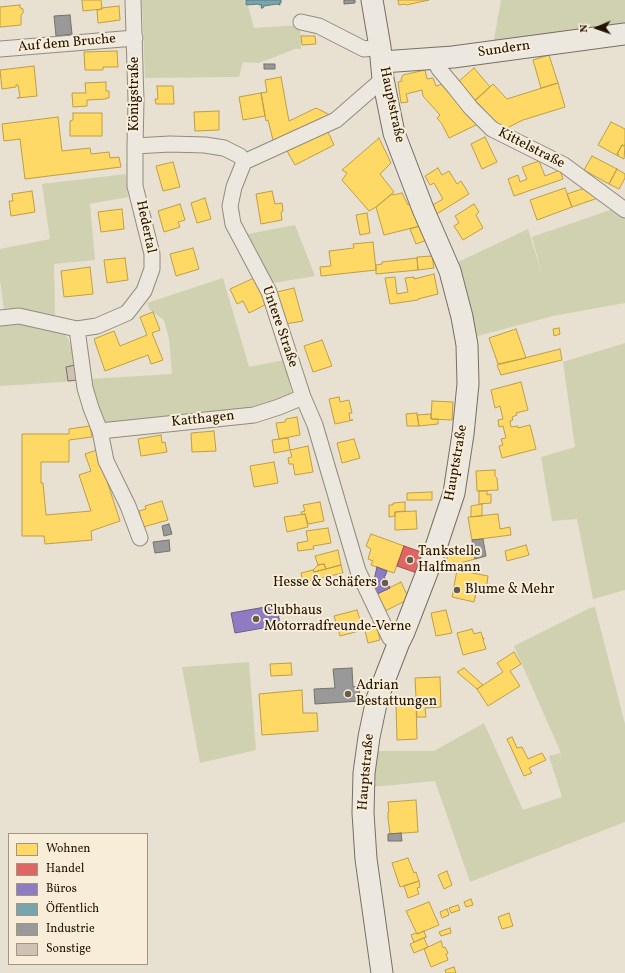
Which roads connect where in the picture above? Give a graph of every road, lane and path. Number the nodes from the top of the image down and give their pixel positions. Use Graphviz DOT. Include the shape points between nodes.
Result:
graph roads {
  1 [pos="133,0"];
  2 [pos="372,0"];
  3 [pos="301,22"];
  4 [pos="625,34"];
  5 [pos="135,38"];
  6 [pos="0,49"];
  7 [pos="433,58"];
  8 [pos="382,63"];
  9 [pos="135,146"];
  10 [pos="244,162"];
  11 [pos="625,210"];
  12 [pos="0,318"];
  13 [pos="77,329"];
  14 [pos="303,397"];
  15 [pos="100,430"];
  16 [pos="140,538"];
  17 [pos="399,642"];
  18 [pos="382,973"];
  1 -- 5 [label="street, Königstraße"];
  2 -- 8 [label="main road, Hauptstraße"];
  3 -- 8 [label="street" via="319,26 364,49"];
  4 -- 7 [label="main road, Sundern"];
  5 -- 6 [label="street, Auf dem Bruche"];
  5 -- 9 [label="street, Königstraße"];
  7 -- 8 [label="main road, Sundern"];
  7 -- 11 [label="street, Kittelstraße" via="471,108 492,129 564,165"];
  8 -- 10 [label="street" via="336,120"];
  8 -- 17 [label="main road, Hauptstraße" via="394,133 450,271 467,345 468,384 454,493 431,562"];
  9 -- 10 [label="street, Königstraße" via="205,145 224,148 240,156"];
  9 -- 13 [label="street, Hedertal" via="135,186 150,243 152,269 144,291 126,313 97,326"];
  10 -- 14 [label="street, Untere Straße" via="230,206 233,224 269,292"];
  12 -- 13 [label="street, Hedertal" via="19,316"];
  13 -- 15 [label="street" via="85,388"];
  14 -- 15 [label="street, Katthagen" via="254,415"];
  14 -- 17 [label="street, Untere Straße" via="315,425 358,571 390,638"];
  15 -- 16 [label="street" via="106,461"];
  17 -- 18 [label="main road, Hauptstraße" via="377,699 364,773 366,859"];
}
